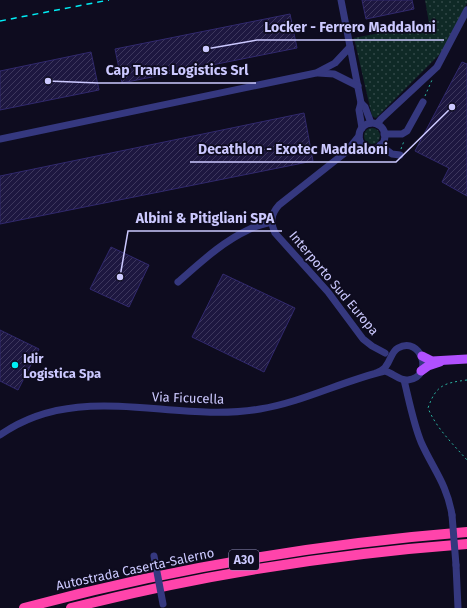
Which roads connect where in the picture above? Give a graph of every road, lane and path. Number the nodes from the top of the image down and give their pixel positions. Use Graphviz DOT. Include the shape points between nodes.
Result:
graph roads {
  1 [pos="341,0"];
  2 [pos="467,10"];
  3 [pos="350,47"];
  4 [pos="316,73"];
  5 [pos="433,76"];
  6 [pos="358,86"];
  7 [pos="361,102"];
  8 [pos="423,102"];
  9 [pos="374,124"];
  10 [pos="362,128"];
  11 [pos="407,131"];
  12 [pos="384,134"];
  13 [pos="359,136"];
  14 [pos="0,139"];
  15 [pos="380,145"];
  16 [pos="365,146"];
  17 [pos="346,152"];
  18 [pos="400,155"];
  19 [pos="272,222"];
  20 [pos="178,282"];
  21 [pos="385,352"];
  22 [pos="422,356"];
  23 [pos="467,359"];
  24 [pos="390,360"];
  25 [pos="443,361"];
  26 [pos="421,371"];
  27 [pos="376,373"];
  28 [pos="396,376"];
  29 [pos="404,380"];
  30 [pos="467,380"];
  31 [pos="0,435"];
  32 [pos="467,460"];
  33 [pos="467,532"];
  34 [pos="467,544"];
  35 [pos="154,556"];
  36 [pos="163,604"];
  37 [pos="24,608"];
  38 [pos="71,608"];
  39 [pos="458,608"];
  1 -- 3 [label="street"];
  2 -- 9 [label="street" via="437,67"];
  3 -- 4 [label="street" via="335,63"];
  3 -- 6 [label="street"];
  4 -- 6 [label="street" via="334,74"];
  4 -- 14 [label="street"];
  5 -- 8 [label="path"];
  6 -- 7 [label="street"];
  7 -- 9 [label="street"];
  7 -- 10 [label="street" via="359,110"];
  8 -- 11 [label="street"];
  9 -- 10 [label="street"];
  9 -- 12 [label="street" via="383,130"];
  10 -- 13 [label="street"];
  11 -- 12 [label="street" via="402,134"];
  11 -- 18 [label="path"];
  12 -- 15 [label="street"];
  13 -- 16 [label="street"];
  13 -- 17 [label="street"];
  15 -- 16 [label="street" via="372,149"];
  15 -- 18 [label="street" via="392,154"];
  16 -- 17 [label="street"];
  17 -- 19 [label="street" via="279,205 272,216"];
  19 -- 20 [label="street" via="235,237"];
  19 -- 21 [label="street, Interporto Sud Europa" via="276,232 332,296 363,339"];
  22 -- 24 [label="street, Via Ficucella" via="414,348 404,346 394,351"];
  22 -- 25 [label="main road"];
  22 -- 26 [label="street"];
  23 -- 25 [label="main road"];
  24 -- 27 [label="street, Via Ficucella" via="385,368"];
  24 -- 28 [label="street" via="390,368"];
  25 -- 26 [label="main road"];
  26 -- 29 [label="street" via="414,378"];
  27 -- 28 [label="street, Via Ficucella" via="385,371"];
  27 -- 31 [label="street, Via Ficucella" via="298,400 260,409 206,412 77,406 25,420"];
  28 -- 29 [label="street, Via Ficucella"];
  29 -- 39 [label="street, bridge" via="420,440 444,486 450,505"];
  30 -- 32 [label="path" via="449,383 436,390 428,408 441,431"];
  33 -- 37 [label="highway, Autostrada Caserta-Salerno / A30" via="348,545 224,563"];
  34 -- 38 [label="highway, Autostrada Caserta-Salerno / A30" via="333,558 227,574"];
  35 -- 36 [label="street, bridge"];
}
